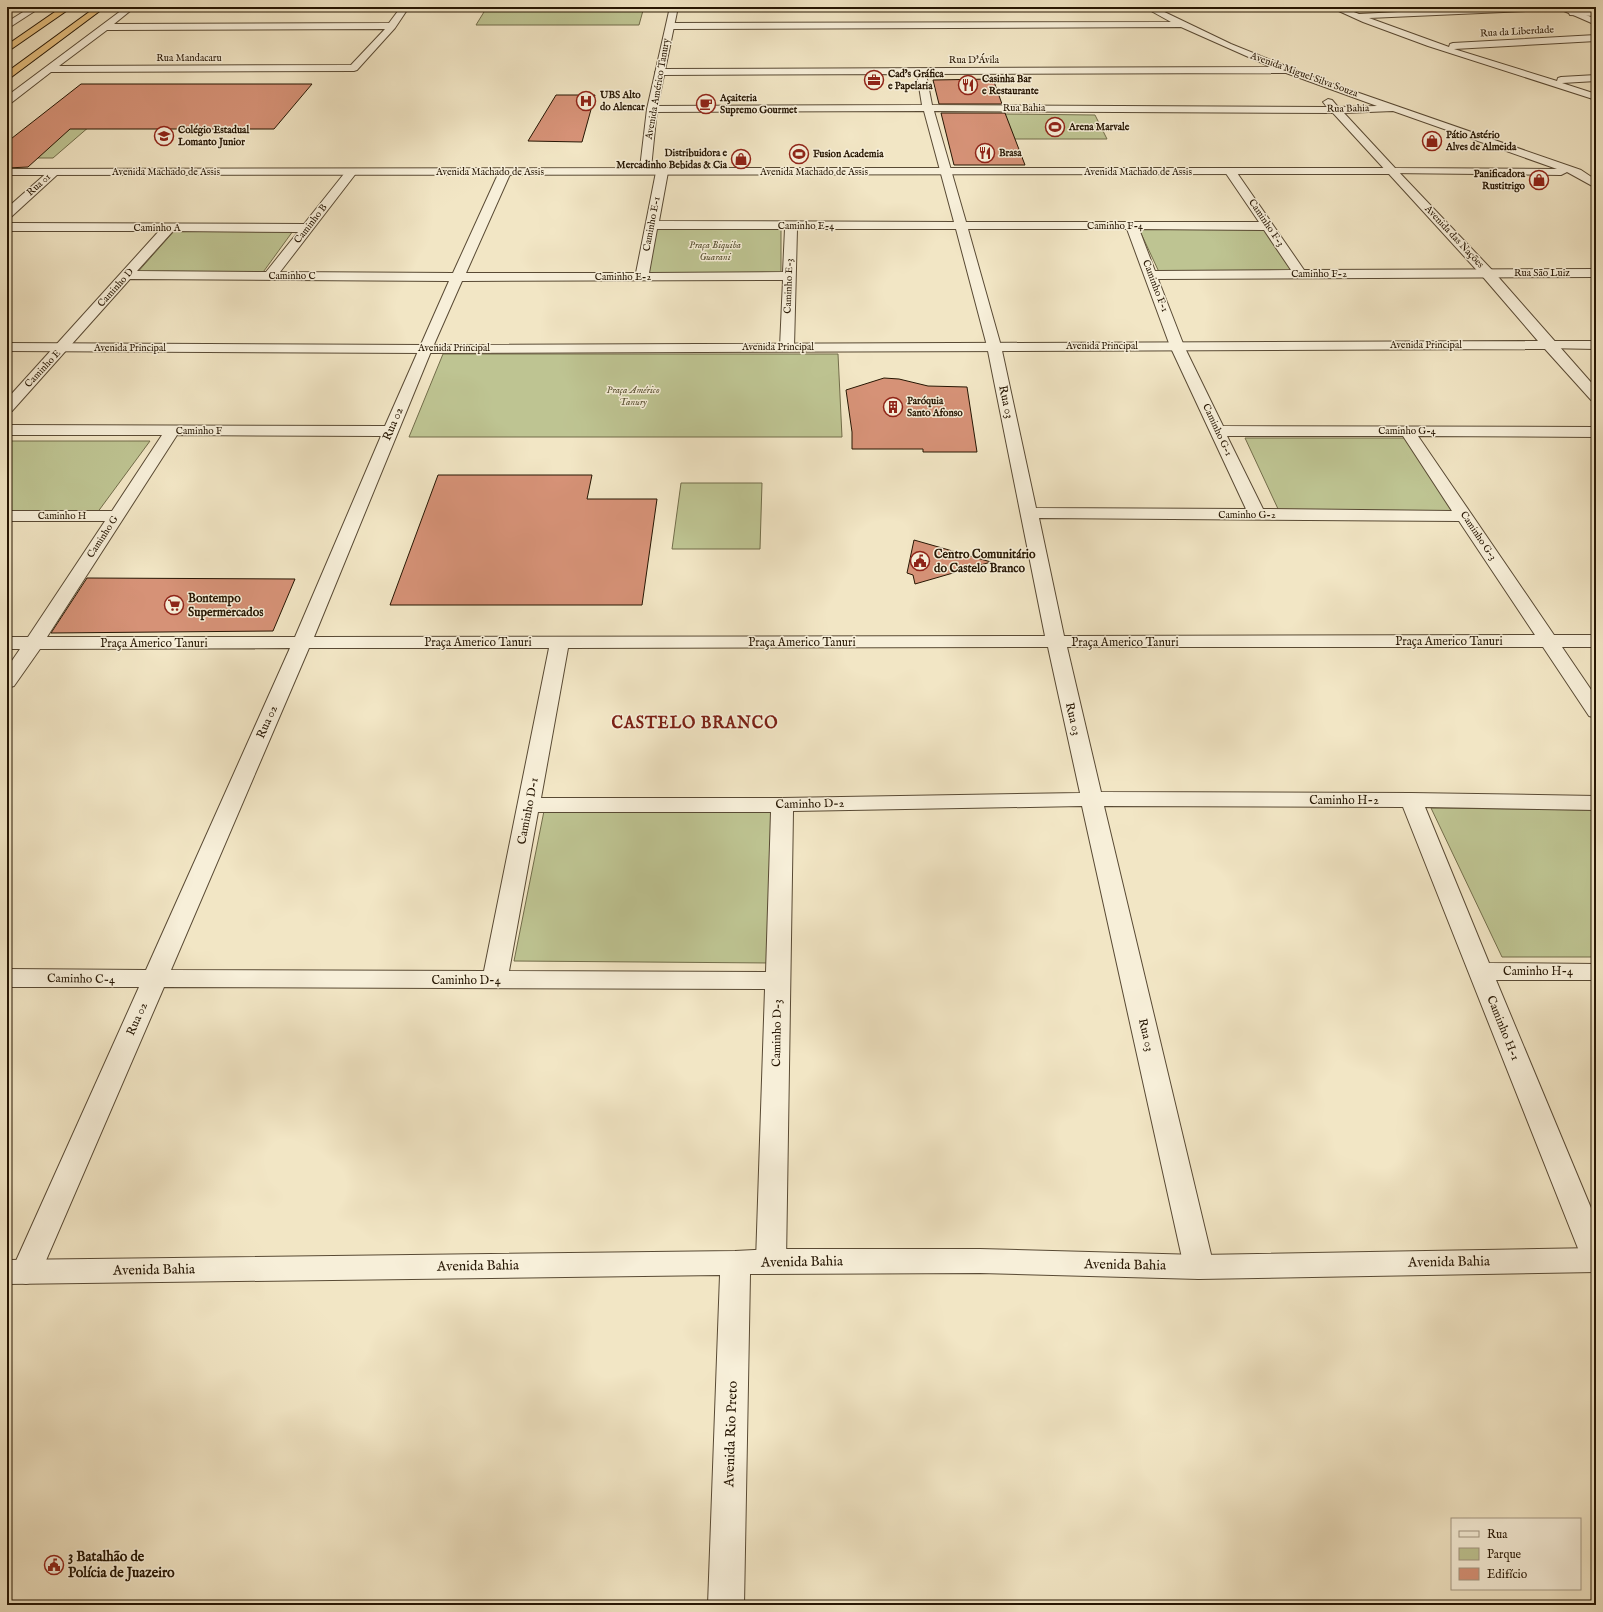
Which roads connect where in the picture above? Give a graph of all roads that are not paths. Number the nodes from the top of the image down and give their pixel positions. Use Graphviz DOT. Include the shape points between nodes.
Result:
graph roads {
  1 [pos="37,7"];
  2 [pos="68,7"];
  3 [pos="101,7"];
  4 [pos="131,7"];
  5 [pos="405,7"];
  6 [pos="674,7"];
  7 [pos="1148,7"];
  8 [pos="1334,7"];
  9 [pos="1548,7"];
  10 [pos="1559,7"];
  11 [pos="1573,13"];
  12 [pos="1596,13"];
  13 [pos="1355,16"];
  14 [pos="1585,17"];
  15 [pos="21,18"];
  16 [pos="1596,18"];
  17 [pos="7,20"];
  18 [pos="1596,22"];
  19 [pos="1180,25"];
  20 [pos="7,26"];
  21 [pos="392,26"];
  22 [pos="670,26"];
  23 [pos="105,27"];
  24 [pos="1596,38"];
  25 [pos="1438,47"];
  26 [pos="7,49"];
  27 [pos="1267,62"];
  28 [pos="876,68"];
  29 [pos="48,69"];
  30 [pos="661,69"];
  31 [pos="1288,70"];
  32 [pos="921,71"];
  33 [pos="7,76"];
  34 [pos="1596,78"];
  35 [pos="1310,79"];
  36 [pos="1548,81"];
  37 [pos="1596,97"];
  38 [pos="7,101"];
  39 [pos="928,108"];
  40 [pos="1396,108"];
  41 [pos="652,109"];
  42 [pos="1334,110"];
  43 [pos="1596,170"];
  44 [pos="1392,171"];
  45 [pos="7,172"];
  46 [pos="54,172"];
  47 [pos="351,172"];
  48 [pos="505,172"];
  49 [pos="645,172"];
  50 [pos="662,172"];
  51 [pos="946,172"];
  52 [pos="1231,172"];
  53 [pos="1577,172"];
  54 [pos="1596,185"];
  55 [pos="7,214"];
  56 [pos="652,225"];
  57 [pos="791,226"];
  58 [pos="961,226"];
  59 [pos="1132,226"];
  60 [pos="1268,226"];
  61 [pos="7,227"];
  62 [pos="169,228"];
  63 [pos="308,228"];
  64 [pos="1596,273"];
  65 [pos="1488,274"];
  66 [pos="127,275"];
  67 [pos="1151,275"];
  68 [pos="1301,275"];
  69 [pos="270,276"];
  70 [pos="789,276"];
  71 [pos="457,277"];
  72 [pos="642,277"];
  73 [pos="1549,345"];
  74 [pos="1596,345"];
  75 [pos="994,346"];
  76 [pos="1177,346"];
  77 [pos="7,347"];
  78 [pos="787,347"];
  79 [pos="63,348"];
  80 [pos="425,349"];
  81 [pos="1596,397"];
  82 [pos="7,408"];
  83 [pos="7,430"];
  84 [pos="172,431"];
  85 [pos="390,431"];
  86 [pos="1217,431"];
  87 [pos="1407,431"];
  88 [pos="1596,432"];
  89 [pos="1029,513"];
  90 [pos="1257,515"];
  91 [pos="7,516"];
  92 [pos="117,516"];
  93 [pos="1464,516"];
  94 [pos="1548,641"];
  95 [pos="1596,641"];
  96 [pos="560,642"];
  97 [pos="1056,642"];
  98 [pos="7,643"];
  99 [pos="34,643"];
  100 [pos="302,643"];
  101 [pos="7,682"];
  102 [pos="1596,712"];
  103 [pos="1092,799"];
  104 [pos="1411,800"];
  105 [pos="1596,803"];
  106 [pos="782,804"];
  107 [pos="529,805"];
  108 [pos="1480,971"];
  109 [pos="1596,972"];
  110 [pos="7,978"];
  111 [pos="155,979"];
  112 [pos="495,980"];
  113 [pos="778,981"];
  114 [pos="1596,1256"];
  115 [pos="1596,1260"];
  116 [pos="771,1261"];
  117 [pos="735,1263"];
  118 [pos="1199,1267"];
  119 [pos="16,1272"];
  120 [pos="726,1605"];
  1 -- 15 [label="street"];
  2 -- 26 [label="highway"];
  3 -- 33 [label="highway"];
  4 -- 23 [label="street"];
  5 -- 21 [label="street, Rua Mandacaru"];
  6 -- 22 [label="street, Avenida Américo Tanury"];
  7 -- 19 [label="street, Avenida Miguel Silva Souza"];
  8 -- 13 [label="street"];
  9 -- 13 [label="street"];
  10 -- 11 [label="street"];
  11 -- 12 [label="street"];
  11 -- 14 [label="street"];
  13 -- 25 [label="street"];
  14 -- 16 [label="street"];
  14 -- 18 [label="street"];
  15 -- 17 [label="street"];
  15 -- 20 [label="street"];
  19 -- 22 [label="street"];
  19 -- 27 [label="street, Avenida Miguel Silva Souza"];
  21 -- 23 [label="street"];
  21 -- 29 [label="street, Rua Mandacaru" via="354,68"];
  22 -- 30 [label="street, Avenida Américo Tanury"];
  23 -- 29 [label="street"];
  24 -- 25 [label="street, Rua da Liberdade"];
  25 -- 36 [label="street"];
  27 -- 28 [label="street, Rua D'Ávila"];
  27 -- 31 [label="street, Avenida Miguel Silva Souza"];
  28 -- 30 [label="street, Rua D'Ávila"];
  28 -- 32 [label="street, Rua D'Ávila"];
  29 -- 38 [label="street"];
  30 -- 41 [label="street, Avenida Américo Tanury"];
  31 -- 32 [label="street, Rua D'Ávila"];
  31 -- 35 [label="street, Avenida Miguel Silva Souza"];
  32 -- 39 [label="street, Rua 03"];
  34 -- 36 [label="street"];
  35 -- 40 [label="street, Avenida Miguel Silva Souza"];
  35 -- 42 [label="street, Avenida das Nações"];
  36 -- 37 [label="street"];
  39 -- 41 [label="street, Rua Bahia"];
  39 -- 42 [label="street, Rua Bahia"];
  39 -- 51 [label="street, Rua 03"];
  40 -- 42 [label="street, Rua Bahia"];
  40 -- 53 [label="street, Avenida Miguel Silva Souza"];
  41 -- 49 [label="street, Avenida Américo Tanury"];
  42 -- 44 [label="street, Avenida das Nações"];
  43 -- 53 [label="street, Avenida Machado de Assis"];
  44 -- 52 [label="street, Avenida Machado de Assis"];
  44 -- 53 [label="street, Avenida Machado de Assis"];
  44 -- 65 [label="street, Avenida das Nações"];
  45 -- 46 [label="street, Avenida Machado de Assis"];
  46 -- 47 [label="street, Avenida Machado de Assis"];
  46 -- 55 [label="street, Rua 01"];
  47 -- 48 [label="street, Avenida Machado de Assis"];
  47 -- 63 [label="street, Caminho B"];
  48 -- 49 [label="street, Avenida Machado de Assis"];
  48 -- 71 [label="street, Rua 02"];
  49 -- 50 [label="street, Avenida Machado de Assis"];
  50 -- 51 [label="street, Avenida Machado de Assis"];
  50 -- 56 [label="street, Caminho E-1"];
  51 -- 52 [label="street, Avenida Machado de Assis"];
  51 -- 58 [label="street, Rua 03"];
  52 -- 60 [label="street, Caminho F-3"];
  53 -- 54 [label="street"];
  56 -- 57 [label="street, Caminho E-4"];
  56 -- 72 [label="street, Caminho E-1"];
  57 -- 58 [label="street, Caminho E-4"];
  57 -- 70 [label="street, Caminho E-3"];
  58 -- 59 [label="street, Caminho F-4"];
  58 -- 75 [label="street, Rua 03"];
  59 -- 60 [label="street, Caminho F-4"];
  59 -- 67 [label="street, Caminho F-1"];
  60 -- 68 [label="street, Caminho F-3"];
  61 -- 62 [label="street, Caminho A"];
  62 -- 63 [label="street, Caminho A"];
  62 -- 66 [label="street, Caminho D"];
  63 -- 69 [label="street, Caminho B"];
  64 -- 65 [label="street, Rua São Luiz"];
  65 -- 68 [label="street, Caminho F-2"];
  65 -- 73 [label="street, Avenida das Nações"];
  66 -- 69 [label="street, Caminho C"];
  66 -- 79 [label="street, Caminho D"];
  67 -- 68 [label="street, Caminho F-2"];
  67 -- 76 [label="street, Caminho F-1"];
  69 -- 71 [label="street, Caminho C"];
  70 -- 72 [label="street, Caminho E-2"];
  70 -- 78 [label="street, Caminho E-3"];
  71 -- 72 [label="street, Caminho E-2"];
  71 -- 80 [label="street, Rua 02"];
  73 -- 74 [label="street, Avenida Principal"];
  73 -- 76 [label="street, Avenida Principal"];
  73 -- 81 [label="street, Avenida das Nações"];
  75 -- 76 [label="street, Avenida Principal"];
  75 -- 78 [label="street, Avenida Principal"];
  75 -- 89 [label="street, Rua 03"];
  76 -- 86 [label="street, Caminho G-1"];
  77 -- 79 [label="street, Avenida Principal"];
  78 -- 80 [label="street, Avenida Principal"];
  79 -- 80 [label="street, Avenida Principal"];
  79 -- 82 [label="street, Caminho E"];
  80 -- 85 [label="street, Rua 02"];
  83 -- 84 [label="street, Caminho F"];
  84 -- 85 [label="street, Caminho F"];
  84 -- 92 [label="street, Caminho G"];
  85 -- 100 [label="street, Rua 02"];
  86 -- 87 [label="street, Caminho G-4"];
  86 -- 90 [label="street, Caminho G-1"];
  87 -- 88 [label="street, Caminho G-4"];
  87 -- 93 [label="street, Caminho G-3"];
  89 -- 90 [label="street, Caminho G-2"];
  89 -- 97 [label="street, Rua 03"];
  90 -- 93 [label="street, Caminho G-2"];
  91 -- 92 [label="street, Caminho H"];
  92 -- 99 [label="street, Caminho G"];
  93 -- 94 [label="street, Caminho G-3"];
  94 -- 95 [label="street, Praça Americo Tanuri"];
  94 -- 97 [label="street, Praça Americo Tanuri"];
  94 -- 102 [label="street, Caminho G-3"];
  96 -- 97 [label="street, Praça Americo Tanuri"];
  96 -- 100 [label="street, Praça Americo Tanuri"];
  96 -- 107 [label="street, Caminho D-1"];
  97 -- 103 [label="street, Rua 03"];
  98 -- 99 [label="street, Praça Americo Tanuri"];
  99 -- 100 [label="street, Praça Americo Tanuri"];
  99 -- 101 [label="street, Caminho G"];
  100 -- 111 [label="street, Rua 02"];
  103 -- 104 [label="street, Caminho H-2"];
  103 -- 106 [label="street, Caminho D-2"];
  103 -- 118 [label="street, Rua 03"];
  104 -- 105 [label="street, Caminho H-2"];
  104 -- 108 [label="street, Caminho H-1"];
  106 -- 107 [label="street, Caminho D-2"];
  106 -- 113 [label="street, Caminho D-3"];
  107 -- 112 [label="street, Caminho D-1"];
  108 -- 109 [label="street, Caminho H-4"];
  108 -- 114 [label="street, Caminho H-1"];
  110 -- 111 [label="street, Caminho C-4"];
  111 -- 112 [label="street, Caminho D-4"];
  111 -- 119 [label="street, Rua 02"];
  112 -- 113 [label="street, Caminho D-4"];
  113 -- 116 [label="street, Caminho D-3"];
  115 -- 118 [label="street, Avenida Bahia"];
  116 -- 117 [label="street, Avenida Bahia"];
  116 -- 118 [label="street, Avenida Bahia" via="980,1261"];
  117 -- 119 [label="street, Avenida Bahia"];
  117 -- 120 [label="street, Avenida Rio Preto"];
}
